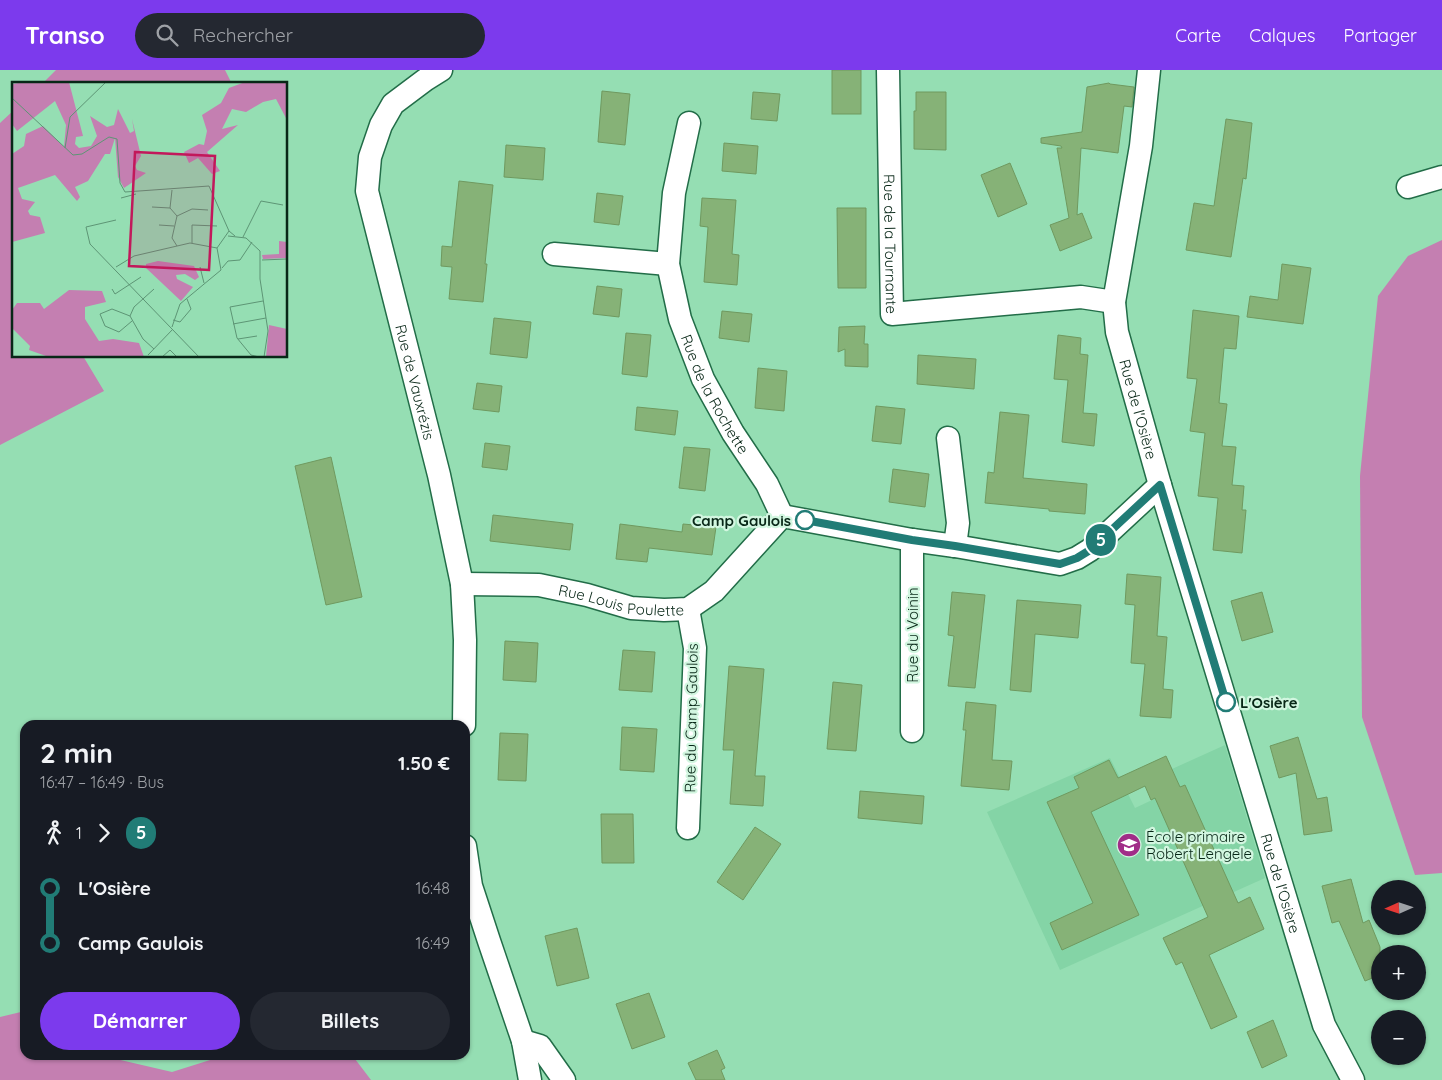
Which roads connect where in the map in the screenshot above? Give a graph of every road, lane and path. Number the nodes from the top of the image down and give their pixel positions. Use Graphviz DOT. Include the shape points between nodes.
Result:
graph roads {
  1 [pos="441,70"];
  2 [pos="888,70"];
  3 [pos="1149,70"];
  4 [pos="689,124"];
  5 [pos="1442,177"];
  6 [pos="1408,186"];
  7 [pos="554,254"];
  8 [pos="668,264"];
  9 [pos="1114,302"];
  10 [pos="948,438"];
  11 [pos="1160,485"];
  12 [pos="782,516"];
  13 [pos="912,540"];
  14 [pos="955,546"];
  15 [pos="462,584"];
  16 [pos="688,609"];
  17 [pos="464,720"];
  18 [pos="912,731"];
  19 [pos="688,828"];
  20 [pos="470,879"];
  21 [pos="523,1041"];
  22 [pos="530,1080"];
  23 [pos="564,1080"];
  24 [pos="1353,1080"];
  1 -- 15 [label="street, Rue de Vauxrézis" via="393,104 381,125 370,157 367,191 439,475"];
  2 -- 9 [label="street, Rue de la Tournante" via="892,314 1081,297"];
  3 -- 9 [label="street, Rue de l'Osière" via="1141,146"];
  4 -- 8 [label="street, Rue de la Rochette" via="674,193"];
  5 -- 6 [label="street"];
  7 -- 8 [label="street"];
  8 -- 12 [label="street, Rue de la Rochette" via="680,319 704,380 733,433 767,484"];
  9 -- 11 [label="street, Rue de l'Osière" via="1117,332"];
  10 -- 14 [label="street" via="958,522"];
  11 -- 14 [label="street" via="1090,550 1060,564"];
  11 -- 24 [label="street, Rue de l'Osière" via="1324,1025"];
  12 -- 13 [label="street"];
  12 -- 16 [label="street, Rue Louis Poulette" via="714,591"];
  13 -- 14 [label="street"];
  13 -- 18 [label="street, Rue du Voinin"];
  15 -- 16 [label="street, Rue Louis Poulette" via="539,585 631,608"];
  15 -- 17 [label="street, Rue de Vauxrézis"];
  16 -- 19 [label="street, Rue du Camp Gaulois" via="696,648"];
  20 -- 21 [label="street"];
  21 -- 22 [label="street"];
  21 -- 23 [label="street" via="540,1046"];
}
